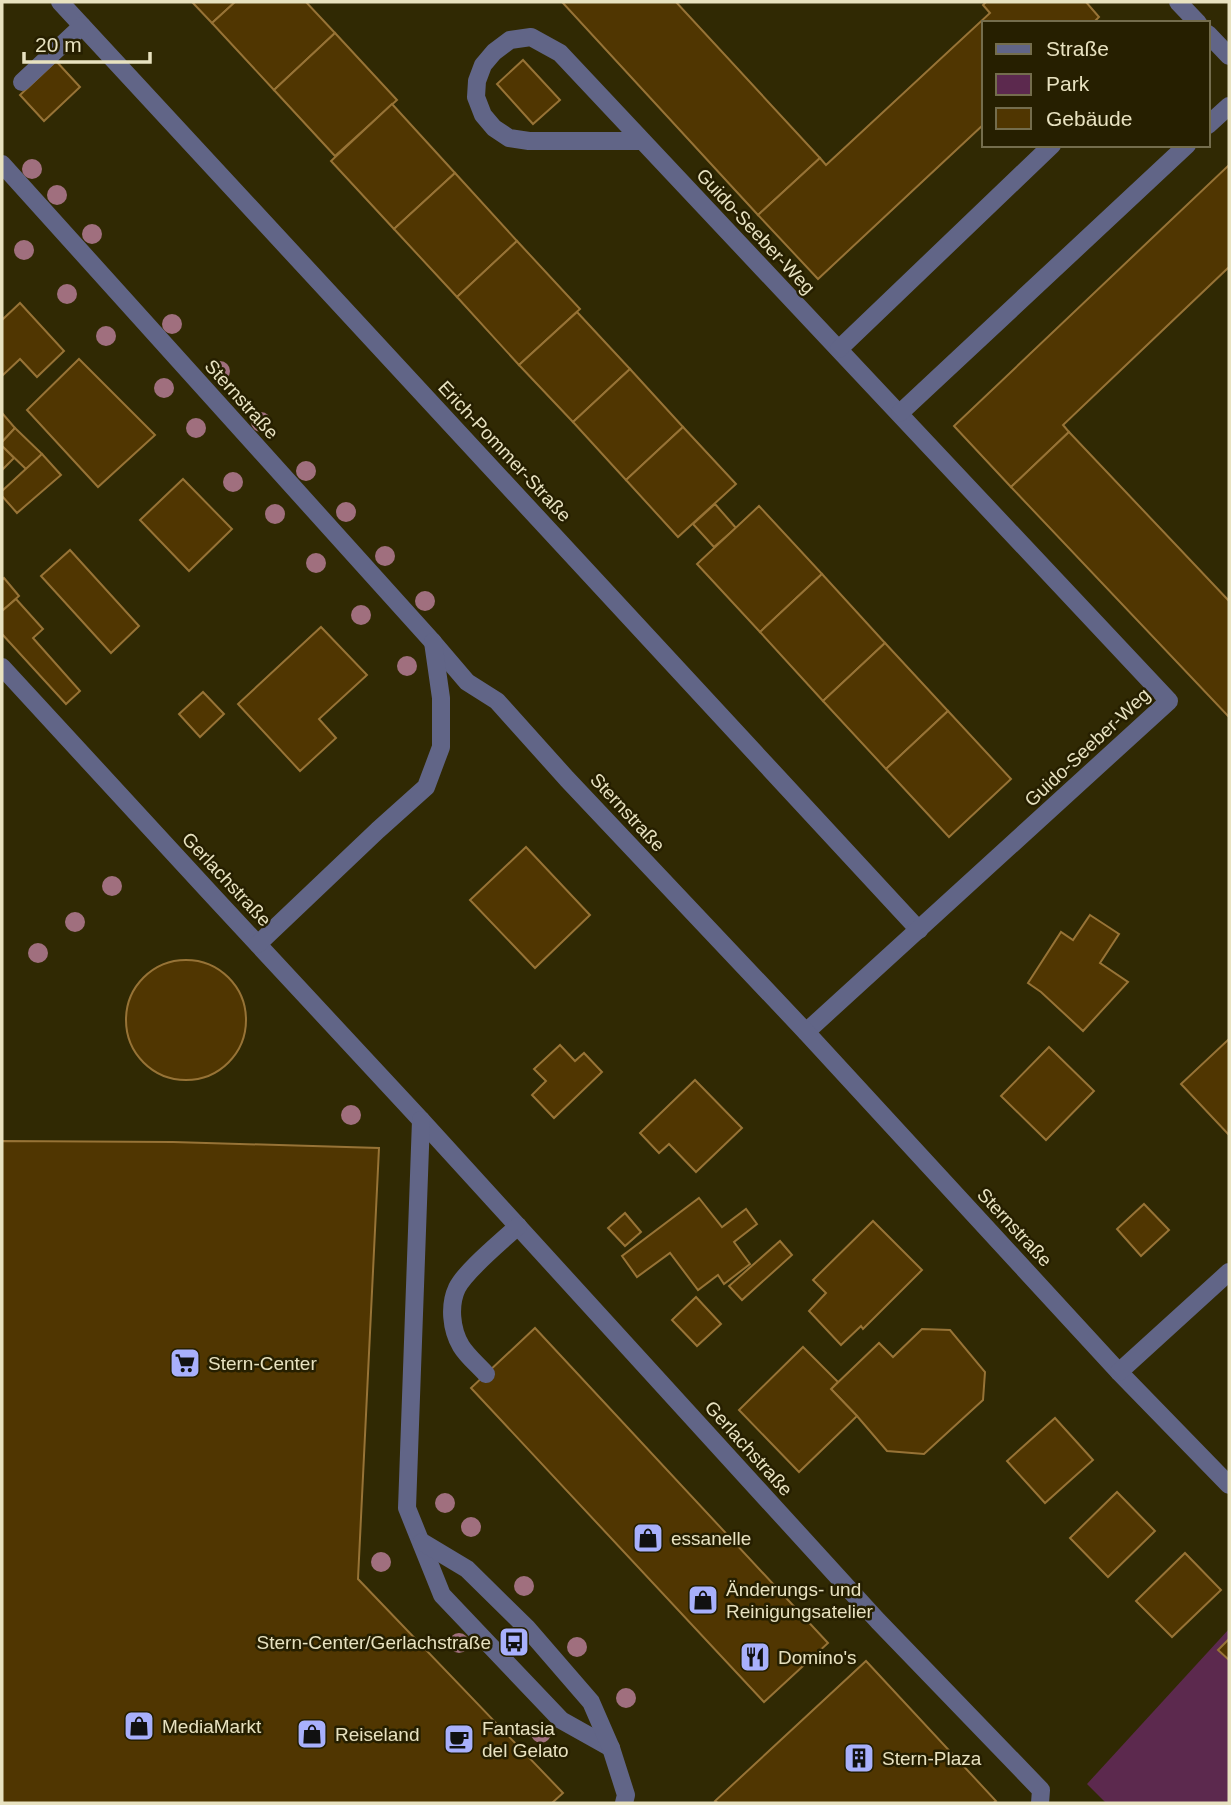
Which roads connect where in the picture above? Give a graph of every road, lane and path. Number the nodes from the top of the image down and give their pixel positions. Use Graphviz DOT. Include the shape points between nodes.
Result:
graph roads {
  1 [pos="60,2"];
  2 [pos="82,26"];
  3 [pos="1210,36"];
  4 [pos="1229,56"];
  5 [pos="22,82"];
  6 [pos="1229,106"];
  7 [pos="1210,123"];
  8 [pos="643,141"];
  9 [pos="1050,147"];
  10 [pos="1185,147"];
  11 [pos="2,164"];
  12 [pos="839,349"];
  13 [pos="900,413"];
  14 [pos="432,641"];
  15 [pos="2,667"];
  16 [pos="919,930"];
  17 [pos="258,944"];
  18 [pos="806,1032"];
  19 [pos="421,1120"];
  20 [pos="518,1226"];
  21 [pos="1229,1272"];
  22 [pos="1119,1372"];
  23 [pos="486,1374"];
  24 [pos="1229,1485"];
  25 [pos="422,1542"];
  26 [pos="611,1748"];
  27 [pos="624,1803"];
  28 [pos="1040,1803"];
  1 -- 2 [label="street, Erich-Pommer-Straße"];
  2 -- 5 [label="street"];
  2 -- 16 [label="street, Erich-Pommer-Straße"];
  3 -- 4 [label="street"];
  6 -- 7 [label="street"];
  8 -- 8 [label="street, Guido-Seeber-Weg" via="560,53 531,37 510,40 483,65 476,97 483,115 509,138"];
  8 -- 12 [label="street, Guido-Seeber-Weg"];
  9 -- 12 [label="street"];
  10 -- 13 [label="street"];
  11 -- 14 [label="street, Sternstraße"];
  12 -- 13 [label="street, Guido-Seeber-Weg"];
  13 -- 16 [label="street, Guido-Seeber-Weg" via="1169,701"];
  14 -- 17 [label="street" via="441,698 441,747 426,787"];
  14 -- 18 [label="street, Sternstraße" via="467,682 498,701"];
  15 -- 17 [label="street, Gerlachstraße"];
  16 -- 18 [label="street, Guido-Seeber-Weg"];
  17 -- 19 [label="street, Gerlachstraße"];
  18 -- 22 [label="street, Sternstraße"];
  19 -- 20 [label="street, Gerlachstraße"];
  19 -- 25 [label="street" via="407,1508"];
  20 -- 23 [label="street" via="466,1275 452,1301 453,1325 461,1346"];
  20 -- 28 [label="street, Gerlachstraße" via="878,1621 1041,1790"];
  21 -- 22 [label="street"];
  22 -- 24 [label="street, Sternstraße"];
  25 -- 26 [label="street" via="467,1569 527,1628 591,1702"];
  25 -- 26 [label="street" via="442,1595 561,1720"];
  26 -- 27 [label="street" via="626,1796"];
}
